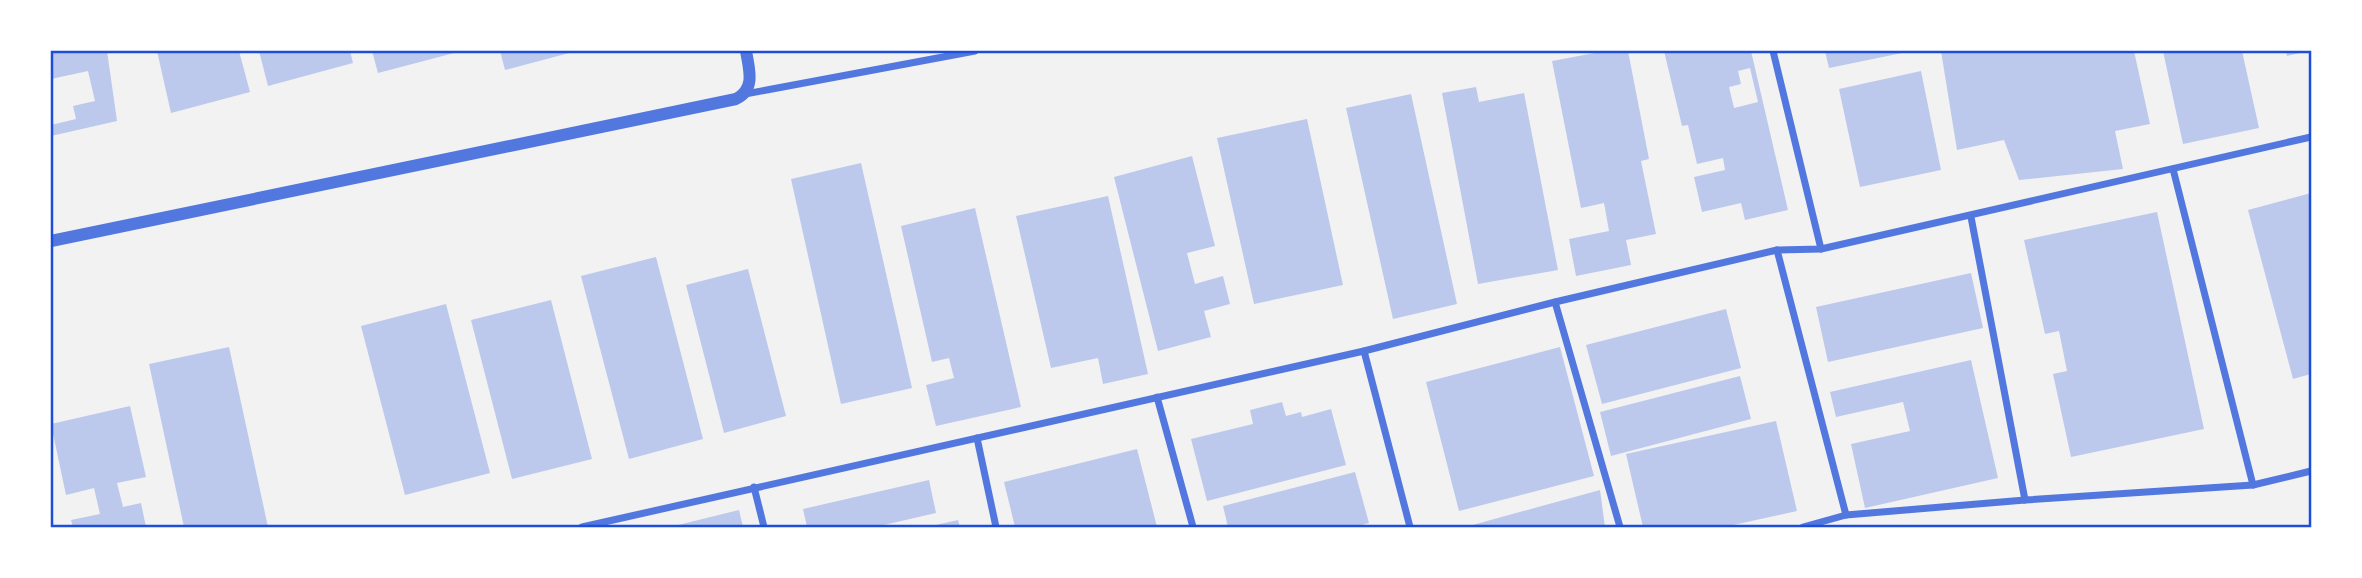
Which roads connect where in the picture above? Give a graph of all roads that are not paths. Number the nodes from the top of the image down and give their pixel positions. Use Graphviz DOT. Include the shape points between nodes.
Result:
graph roads {
  1 [pos="746,51"];
  2 [pos="975,51"];
  3 [pos="1773,51"];
  4 [pos="745,94"];
  5 [pos="2311,137"];
  6 [pos="2173,169"];
  7 [pos="1971,216"];
  8 [pos="51,240"];
  9 [pos="1777,250"];
  10 [pos="1821,250"];
  11 [pos="1555,302"];
  12 [pos="1364,351"];
  13 [pos="1157,397"];
  14 [pos="977,438"];
  15 [pos="2311,471"];
  16 [pos="2253,485"];
  17 [pos="754,487"];
  18 [pos="2025,500"];
  19 [pos="1846,514"];
  20 [pos="582,527"];
  21 [pos="764,527"];
  22 [pos="996,527"];
  23 [pos="1193,527"];
  24 [pos="1410,527"];
  25 [pos="1620,527"];
  26 [pos="1803,527"];
  1 -- 4 [label="street" via="750,83"];
  2 -- 4 [label="street"];
  3 -- 10 [label="street"];
  4 -- 8 [label="street"];
  5 -- 6 [label="street"];
  6 -- 7 [label="street"];
  6 -- 16 [label="street"];
  7 -- 10 [label="street"];
  7 -- 18 [label="street"];
  9 -- 10 [label="street"];
  9 -- 11 [label="street"];
  9 -- 19 [label="street"];
  11 -- 12 [label="street"];
  11 -- 25 [label="street"];
  12 -- 13 [label="street"];
  12 -- 24 [label="street"];
  13 -- 14 [label="street"];
  13 -- 23 [label="street"];
  14 -- 17 [label="street"];
  14 -- 22 [label="street"];
  15 -- 16 [label="street"];
  16 -- 18 [label="street"];
  17 -- 20 [label="street"];
  17 -- 21 [label="street"];
  18 -- 19 [label="street"];
  19 -- 26 [label="street"];
}
